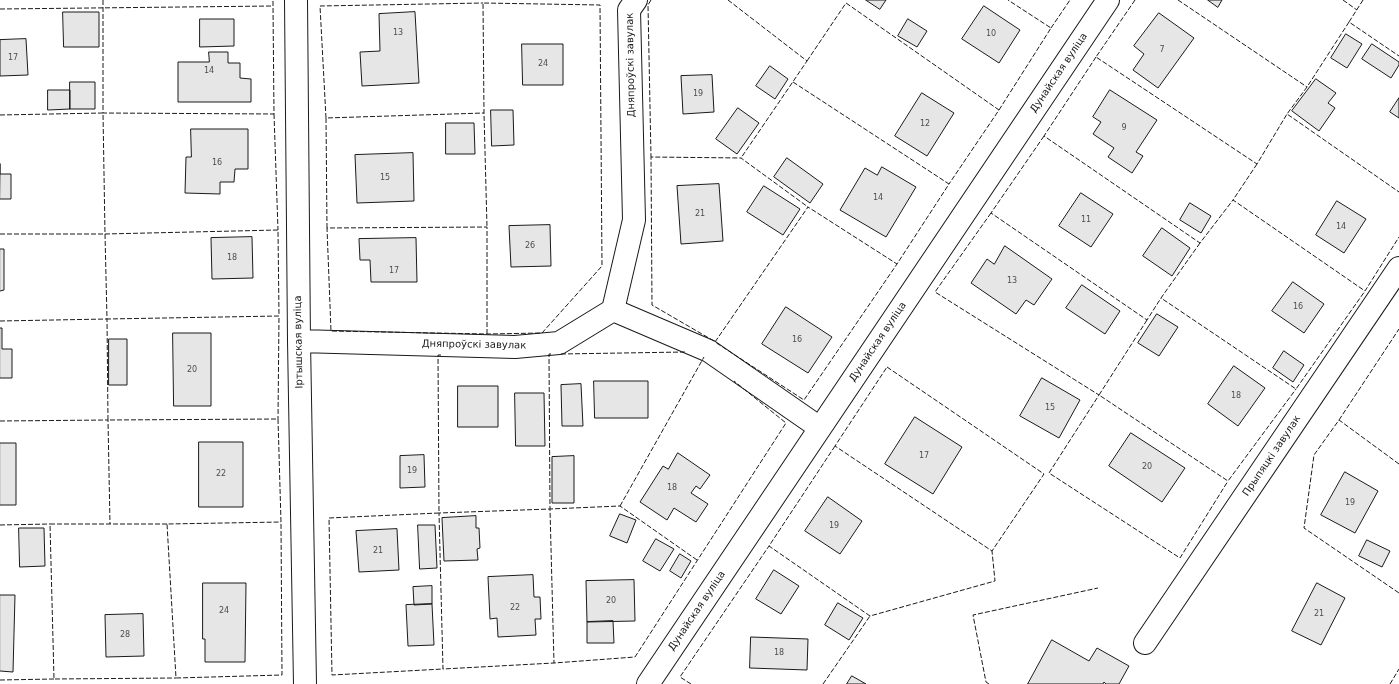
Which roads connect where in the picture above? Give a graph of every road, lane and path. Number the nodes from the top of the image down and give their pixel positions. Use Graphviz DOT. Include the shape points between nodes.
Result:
graph roads {
  1 [pos="296,0"];
  2 [pos="636,0"];
  3 [pos="1108,0"];
  4 [pos="1399,268"];
  5 [pos="613,310"];
  6 [pos="299,341"];
  7 [pos="820,428"];
  8 [pos="1145,644"];
  9 [pos="305,684"];
  10 [pos="648,684"];
  1 -- 6 [label="street, Іртышская вуліца"];
  2 -- 5 [label="street, Дняпроўскі завулак" via="630,10 634,220"];
  3 -- 7 [label="street, Дунайская вуліца"];
  4 -- 8 [label="street, Прыпяцкі завулак"];
  5 -- 6 [label="street, Дняпроўскі завулак" via="560,343 515,347"];
  5 -- 7 [label="street" via="709,351"];
  6 -- 9 [label="street, Іртышская вуліца"];
  7 -- 10 [label="street, Дунайская вуліца"];
}
